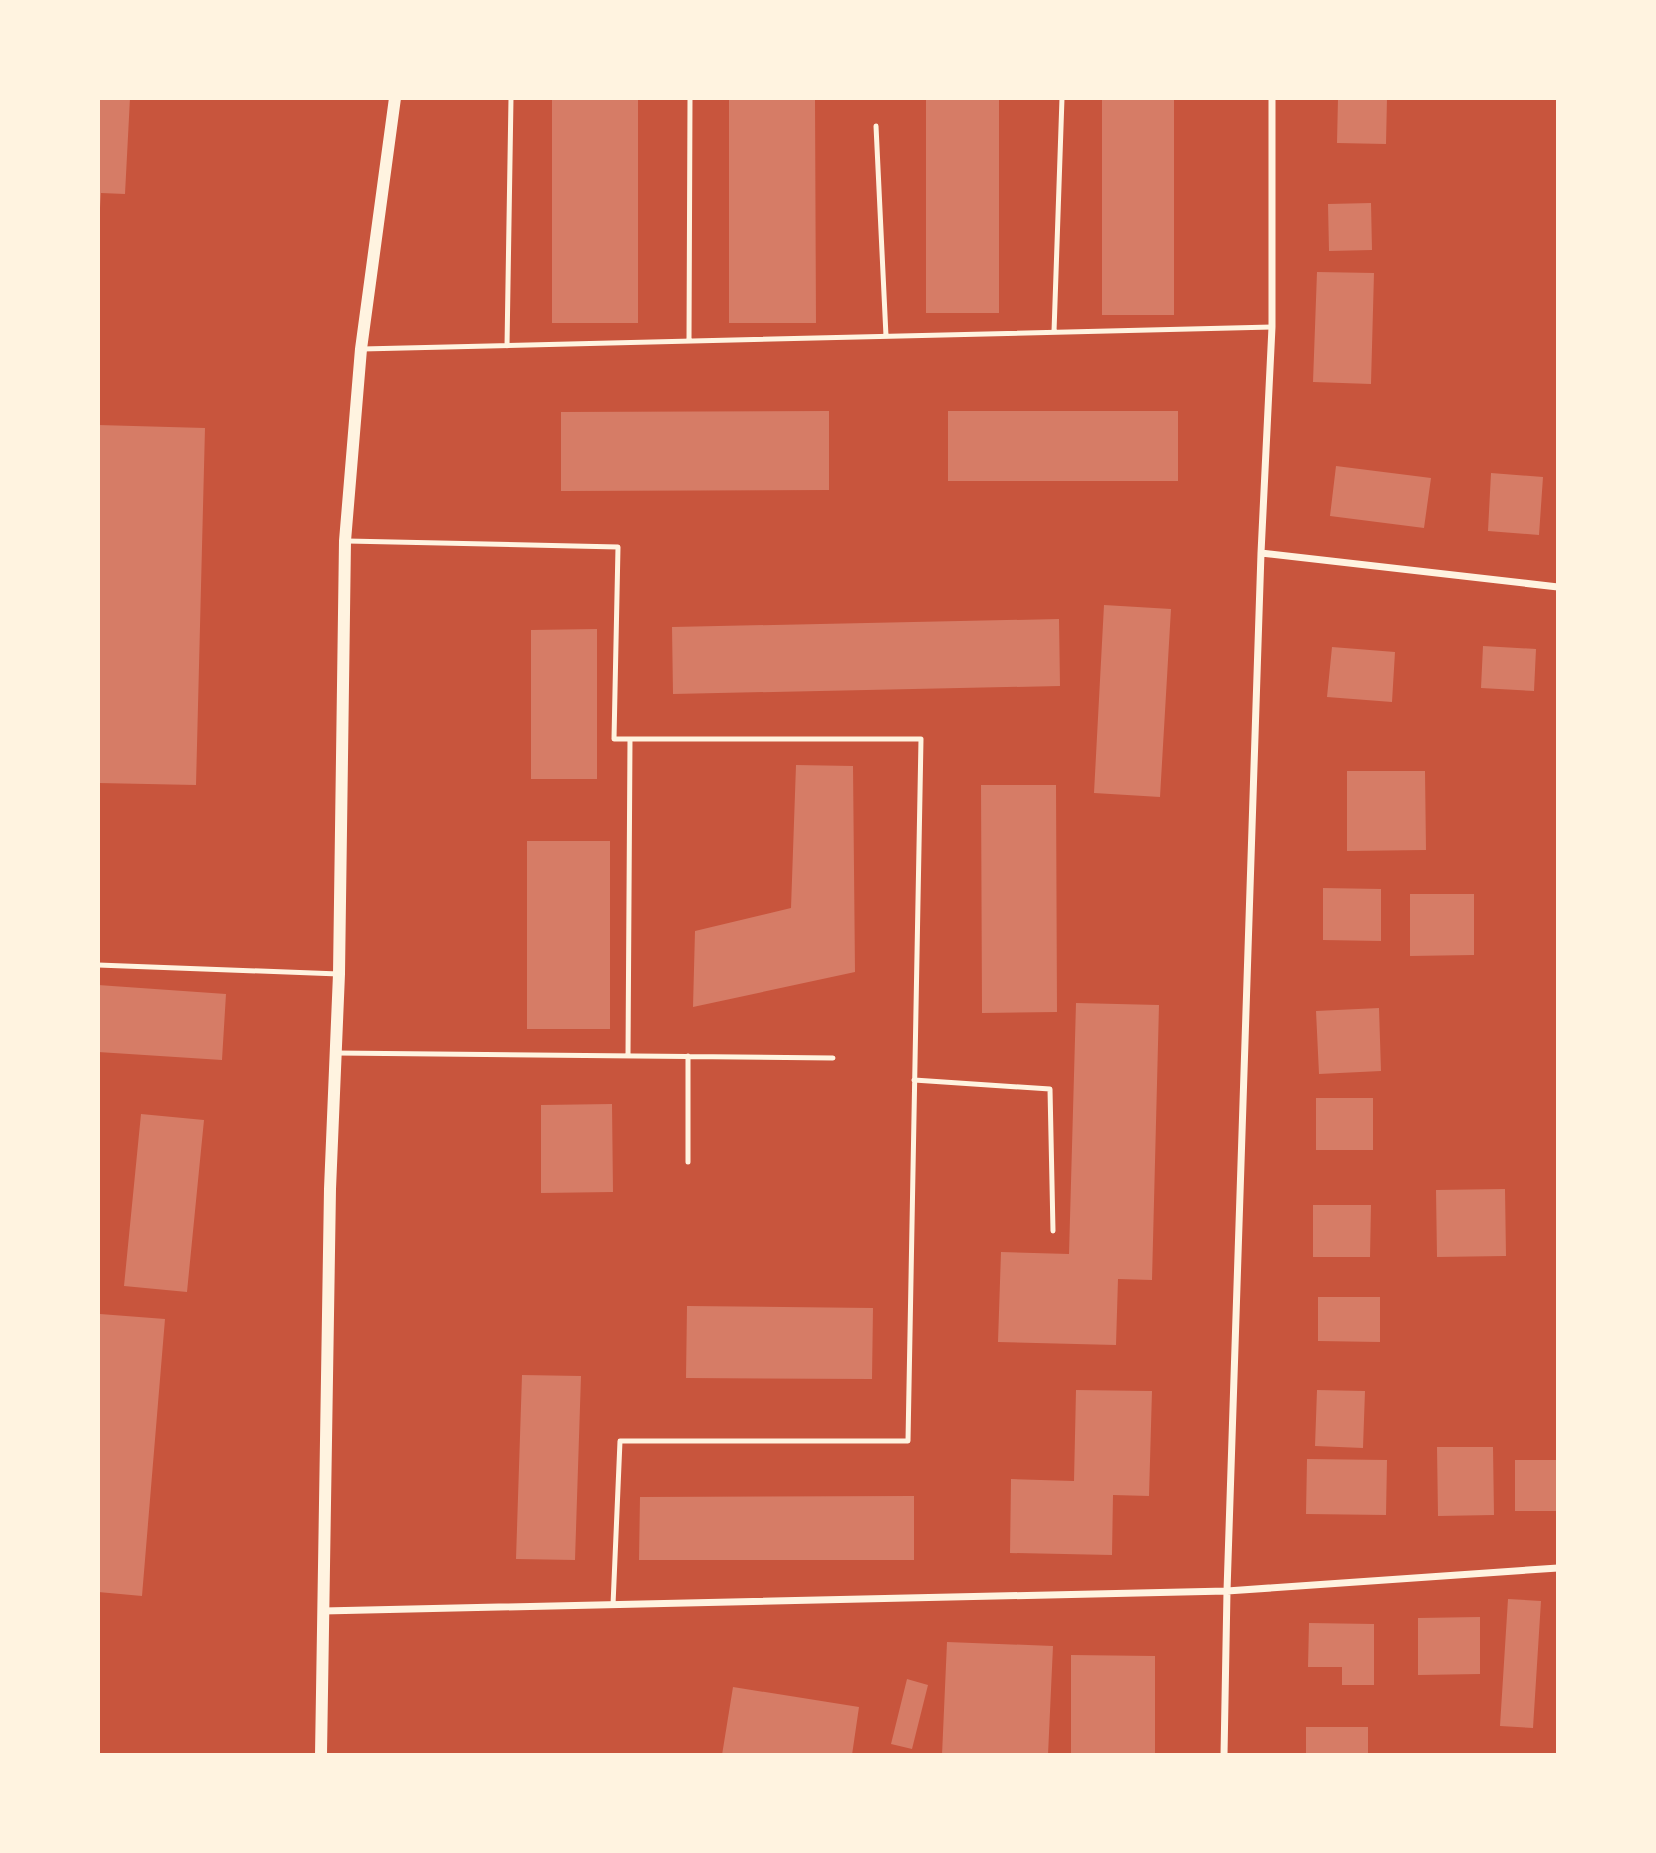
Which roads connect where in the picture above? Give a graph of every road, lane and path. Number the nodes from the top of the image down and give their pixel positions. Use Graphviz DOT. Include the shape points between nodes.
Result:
graph roads {
  1 [pos="395,98"];
  2 [pos="511,98"];
  3 [pos="690,98"];
  4 [pos="1062,98"];
  5 [pos="1272,98"];
  6 [pos="876,126"];
  7 [pos="1272,327"];
  8 [pos="1054,332"];
  9 [pos="886,337"];
  10 [pos="689,341"];
  11 [pos="507,346"];
  12 [pos="361,349"];
  13 [pos="345,541"];
  14 [pos="1261,553"];
  15 [pos="1558,587"];
  16 [pos="630,739"];
  17 [pos="98,965"];
  18 [pos="339,974"];
  19 [pos="336,1053"];
  20 [pos="628,1056"];
  21 [pos="688,1056"];
  22 [pos="832,1058"];
  23 [pos="914,1080"];
  24 [pos="688,1162"];
  25 [pos="1053,1231"];
  26 [pos="1558,1568"];
  27 [pos="1227,1591"];
  28 [pos="613,1605"];
  29 [pos="324,1611"];
  30 [pos="321,1755"];
  31 [pos="1224,1755"];
  1 -- 12 [label="street"];
  2 -- 11 [label="lane"];
  3 -- 10 [label="lane"];
  4 -- 8 [label="lane"];
  5 -- 7 [label="street"];
  6 -- 9 [label="lane"];
  7 -- 8 [label="lane"];
  7 -- 14 [label="street"];
  8 -- 9 [label="lane"];
  9 -- 10 [label="lane"];
  10 -- 11 [label="lane"];
  11 -- 12 [label="lane"];
  12 -- 13 [label="street"];
  13 -- 16 [label="lane" via="618,547 614,739"];
  13 -- 18 [label="street"];
  14 -- 15 [label="street"];
  14 -- 27 [label="street"];
  16 -- 20 [label="lane"];
  16 -- 23 [label="lane" via="921,739"];
  17 -- 18 [label="lane"];
  18 -- 19 [label="street"];
  19 -- 20 [label="lane"];
  19 -- 29 [label="street"];
  20 -- 21 [label="lane"];
  21 -- 22 [label="lane"];
  21 -- 24 [label="lane"];
  23 -- 25 [label="lane" via="1049,1089"];
  23 -- 28 [label="lane" via="908,1441 620,1441"];
  26 -- 27 [label="street"];
  27 -- 28 [label="street"];
  27 -- 31 [label="street"];
  28 -- 29 [label="street"];
  29 -- 30 [label="street"];
}
